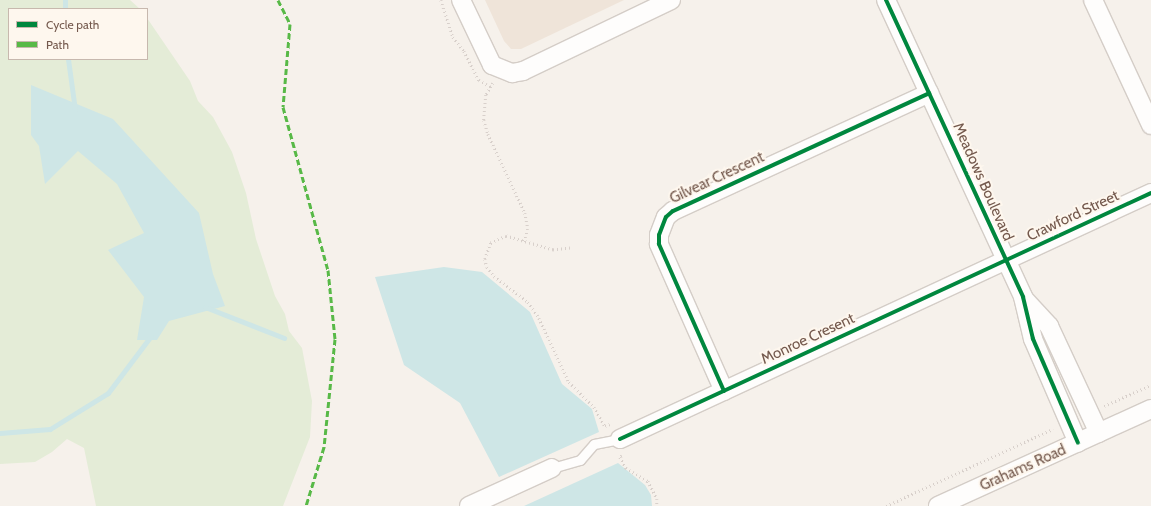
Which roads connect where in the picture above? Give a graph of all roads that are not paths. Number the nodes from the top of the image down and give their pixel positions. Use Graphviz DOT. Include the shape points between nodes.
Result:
graph roads {
  1 [pos="461,0"];
  2 [pos="671,0"];
  3 [pos="886,0"];
  4 [pos="1094,0"];
  5 [pos="929,93"];
  6 [pos="1151,125"];
  7 [pos="1151,192"];
  8 [pos="1006,260"];
  9 [pos="1022,297"];
  10 [pos="724,391"];
  11 [pos="1151,409"];
  12 [pos="1099,433"];
  13 [pos="621,438"];
  14 [pos="1078,443"];
  15 [pos="552,468"];
  16 [pos="469,506"];
  17 [pos="938,506"];
  1 -- 2 [label="street" via="492,65 512,73"];
  3 -- 5 [label="street, Meadows Boulevard"];
  4 -- 6 [label="street"];
  5 -- 8 [label="street, Meadows Boulevard"];
  5 -- 10 [label="street, Gilvear Crescent" via="673,211 666,217 661,226 660,244"];
  7 -- 8 [label="street, Crawford Street"];
  8 -- 9 [label="street, Meadows Boulevard"];
  8 -- 10 [label="street, Monroe Cresent"];
  9 -- 12 [label="street, Meadows Boulevard" via="1049,326"];
  9 -- 14 [label="street, Meadows Boulevard" via="1033,339"];
  10 -- 13 [label="street, Monroe Cresent"];
  11 -- 12 [label="street, Grahams Road"];
  12 -- 14 [label="street, Grahams Road"];
  13 -- 15 [label="lane, Monroe Cresent" via="594,444 580,460"];
  14 -- 17 [label="street, Grahams Road"];
  15 -- 16 [label="street, Monroe Cresent"];
}
